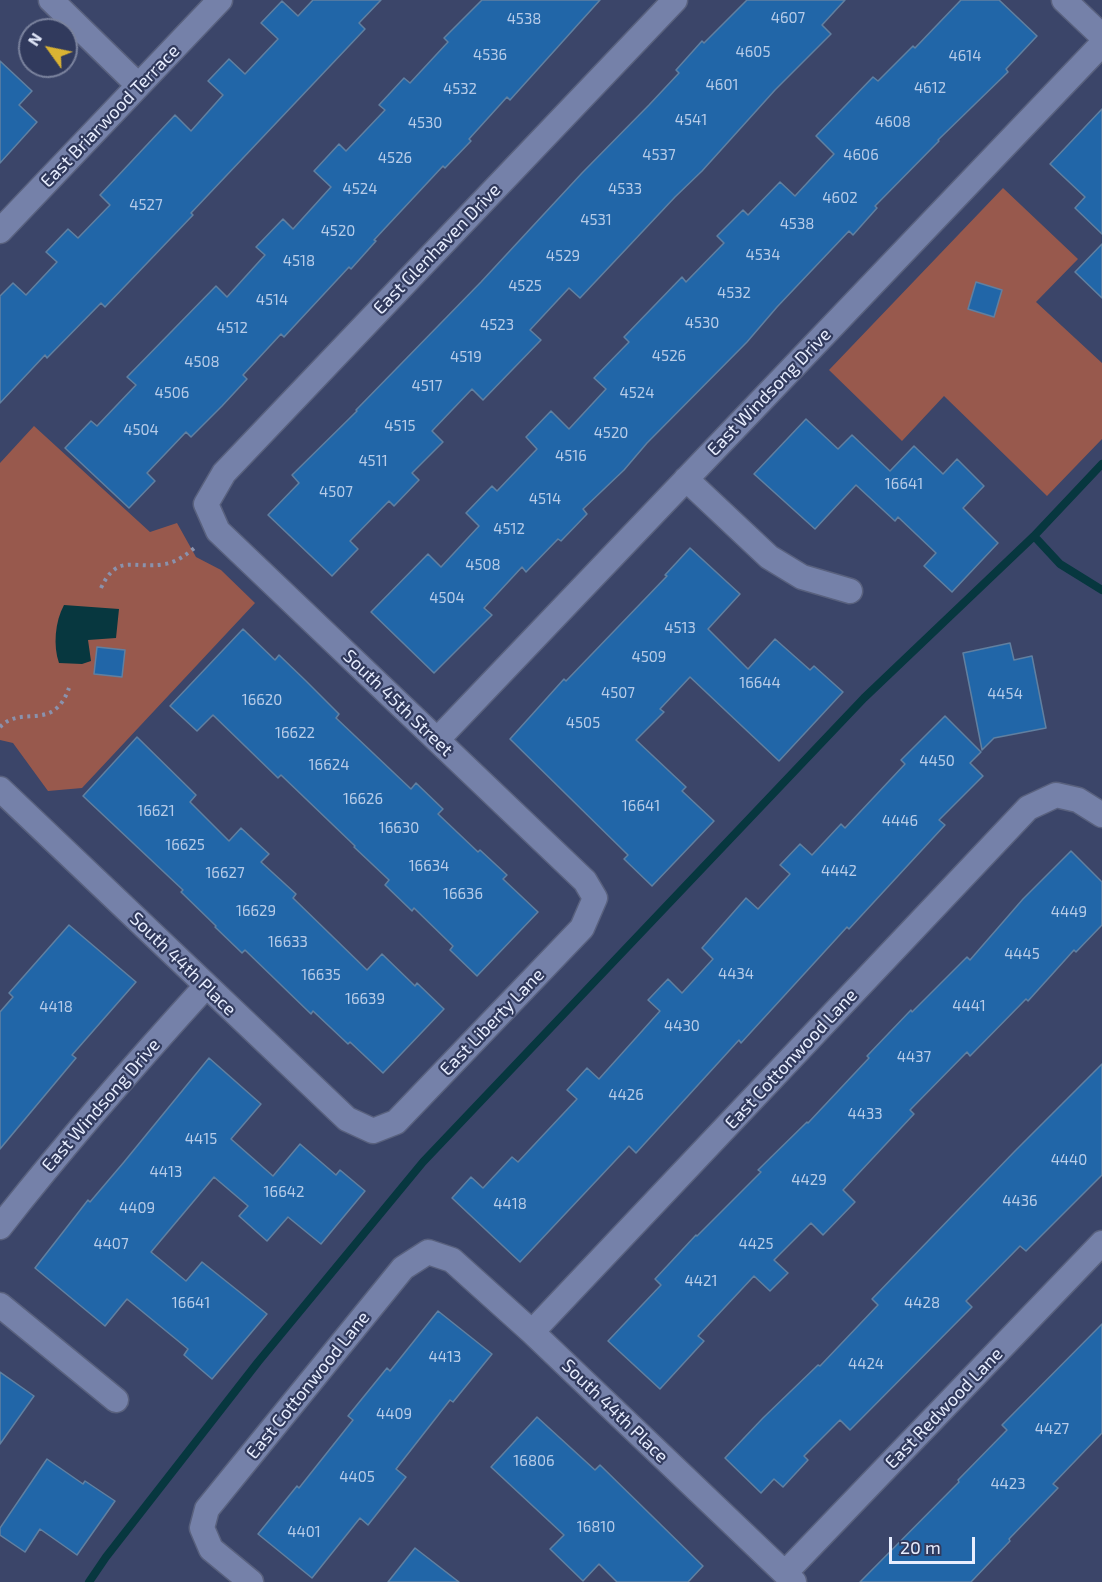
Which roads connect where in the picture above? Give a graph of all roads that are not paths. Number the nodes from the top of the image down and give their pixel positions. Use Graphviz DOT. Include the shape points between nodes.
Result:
graph roads {
  1 [pos="51,0"];
  2 [pos="220,0"];
  3 [pos="675,0"];
  4 [pos="1064,0"];
  5 [pos="1102,36"];
  6 [pos="1102,44"];
  7 [pos="138,85"];
  8 [pos="0,231"];
  9 [pos="686,479"];
  10 [pos="206,504"];
  11 [pos="850,591"];
  12 [pos="437,740"];
  13 [pos="0,789"];
  14 [pos="1102,815"];
  15 [pos="595,898"];
  16 [pos="206,986"];
  17 [pos="373,1131"];
  18 [pos="0,1227"];
  19 [pos="1102,1243"];
  20 [pos="428,1252"];
  21 [pos="0,1305"];
  22 [pos="532,1332"];
  23 [pos="116,1400"];
  24 [pos="790,1577"];
  25 [pos="250,1582"];
  1 -- 7 [label="street"];
  2 -- 7 [label="street, East Briarwood Terrace"];
  3 -- 10 [label="street, East Glenhaven Drive" via="224,473"];
  4 -- 5 [label="street"];
  6 -- 9 [label="street, East Windsong Drive"];
  7 -- 8 [label="street, East Briarwood Terrace"];
  9 -- 11 [label="street" via="769,557 802,577"];
  9 -- 12 [label="street, East Windsong Drive"];
  10 -- 12 [label="street, South 45th Street" via="218,531"];
  12 -- 15 [label="street, South 45th Street" via="585,881"];
  13 -- 16 [label="street, South 44th Place"];
  14 -- 22 [label="street, East Cottonwood Lane" via="1078,800 1056,795 1028,808"];
  15 -- 17 [label="street, East Liberty Lane" via="582,928 396,1122"];
  16 -- 17 [label="street, South 44th Place" via="347,1119"];
  16 -- 18 [label="street, East Windsong Drive"];
  19 -- 24 [label="street, East Redwood Lane"];
  20 -- 22 [label="street, South 44th Place" via="452,1260"];
  20 -- 25 [label="street, East Cottonwood Lane" via="404,1268 207,1509 202,1528 211,1549"];
  21 -- 23 [label="street"];
  22 -- 24 [label="street, South 44th Place"];
}
